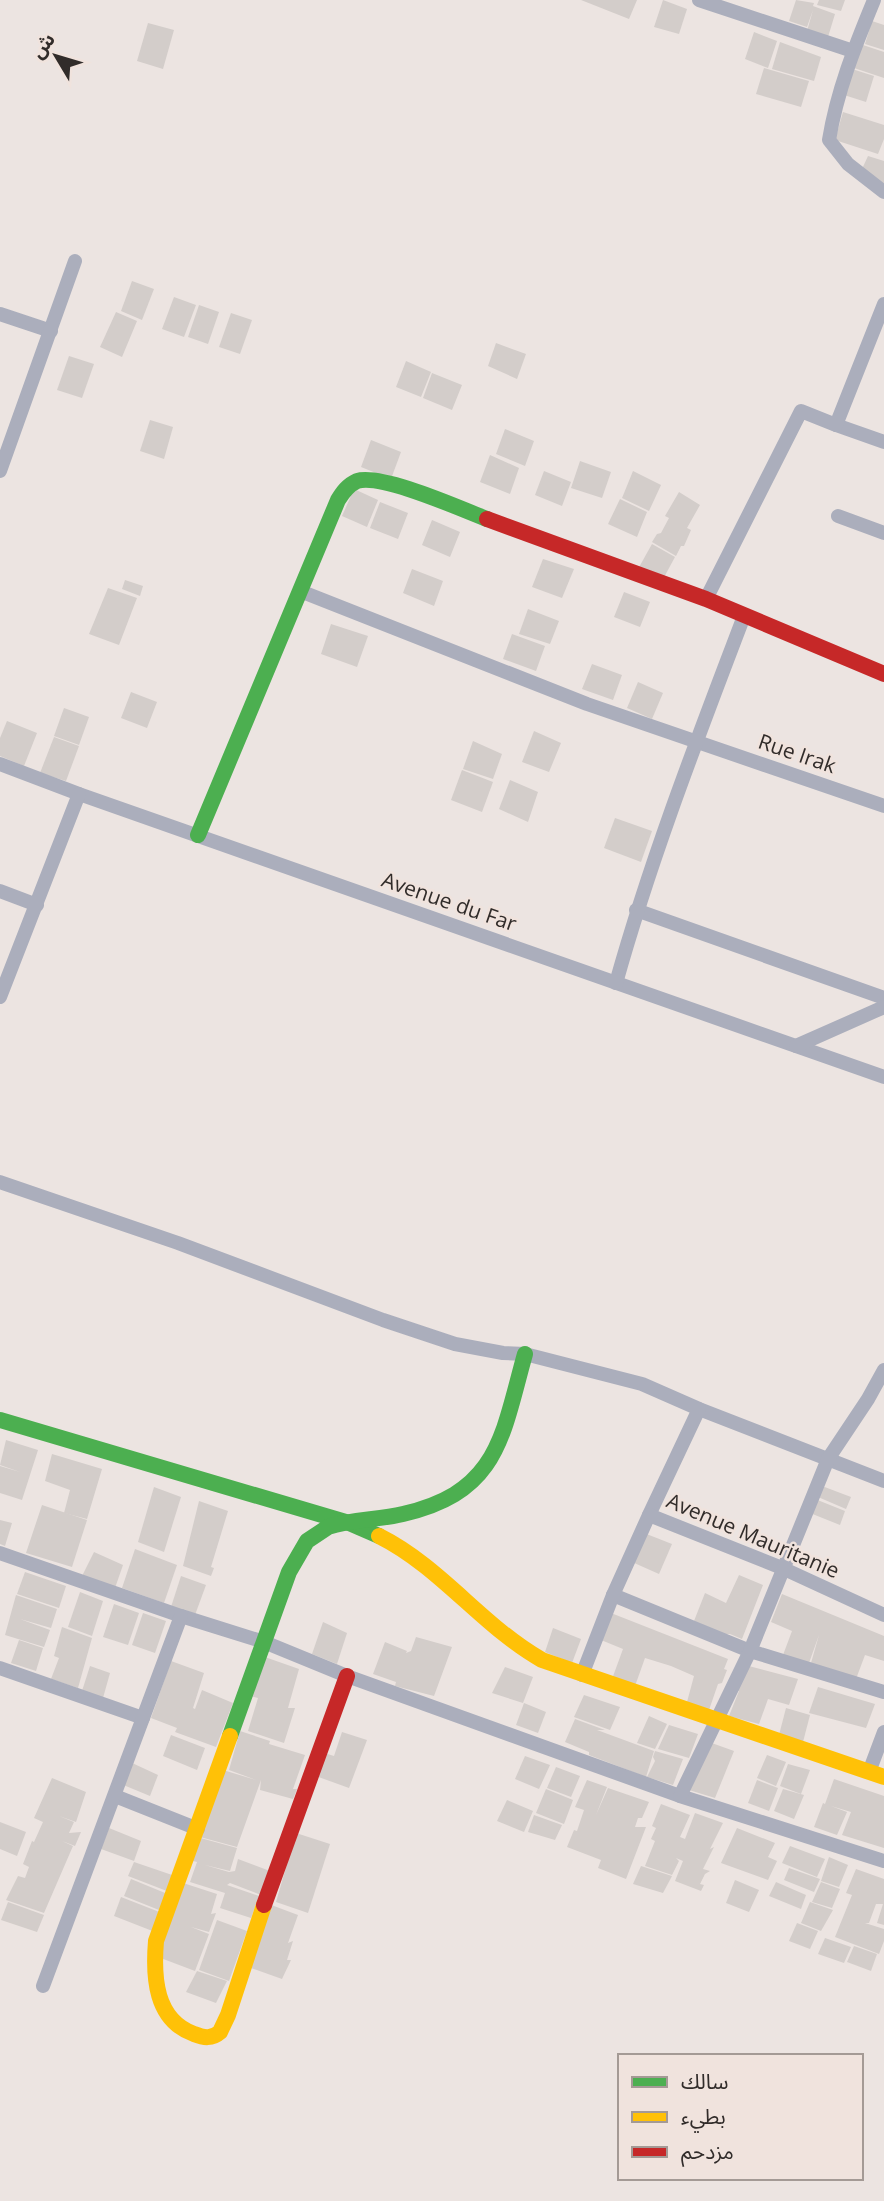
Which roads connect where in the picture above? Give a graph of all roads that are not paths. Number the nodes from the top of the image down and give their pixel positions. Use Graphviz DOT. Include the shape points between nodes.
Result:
graph roads {
  1 [pos="699,0"];
  2 [pos="874,0"];
  3 [pos="853,51"];
  4 [pos="884,192"];
  5 [pos="75,261"];
  6 [pos="884,304"];
  7 [pos="0,314"];
  8 [pos="51,331"];
  9 [pos="878,331"];
  10 [pos="836,425"];
  11 [pos="884,442"];
  12 [pos="0,471"];
  13 [pos="838,516"];
  14 [pos="884,533"];
  15 [pos="300,592"];
  16 [pos="706,599"];
  17 [pos="744,616"];
  18 [pos="884,674"];
  19 [pos="696,742"];
  20 [pos="0,764"];
  21 [pos="79,794"];
  22 [pos="884,806"];
  23 [pos="198,835"];
  24 [pos="0,891"];
  25 [pos="37,905"];
  26 [pos="636,910"];
  27 [pos="616,983"];
  28 [pos="1,992"];
  29 [pos="884,998"];
  30 [pos="884,1007"];
  31 [pos="796,1046"];
  32 [pos="884,1077"];
  33 [pos="0,1182"];
  34 [pos="525,1354"];
  35 [pos="884,1370"];
  36 [pos="699,1409"];
  37 [pos="0,1420"];
  38 [pos="828,1459"];
  39 [pos="884,1481"];
  40 [pos="649,1515"];
  41 [pos="349,1523"];
  42 [pos="0,1553"];
  43 [pos="782,1568"];
  44 [pos="613,1595"];
  45 [pos="884,1615"];
  46 [pos="181,1616"];
  47 [pos="264,1642"];
  48 [pos="750,1651"];
  49 [pos="0,1668"];
  50 [pos="582,1675"];
  51 [pos="347,1676"];
  52 [pos="884,1692"];
  53 [pos="143,1718"];
  54 [pos="717,1720"];
  55 [pos="884,1732"];
  56 [pos="876,1775"];
  57 [pos="115,1796"];
  58 [pos="680,1796"];
  59 [pos="198,1829"];
  60 [pos="884,1861"];
  61 [pos="43,1986"];
  1 -- 3 [label="street"];
  2 -- 3 [label="street"];
  3 -- 4 [label="street" via="829,140 848,164"];
  5 -- 8 [label="street"];
  6 -- 9 [label="street"];
  7 -- 8 [label="street"];
  8 -- 12 [label="street"];
  9 -- 10 [label="street"];
  10 -- 11 [label="street"];
  10 -- 16 [label="street" via="801,411"];
  13 -- 14 [label="street"];
  15 -- 16 [label="street" via="346,488 371,478"];
  15 -- 19 [label="street, Rue Irak" via="516,678"];
  15 -- 23 [label="street"];
  16 -- 17 [label="street"];
  17 -- 18 [label="street"];
  17 -- 19 [label="street"];
  19 -- 22 [label="street, Rue Irak"];
  19 -- 26 [label="street"];
  20 -- 21 [label="street, Avenue du Far"];
  21 -- 23 [label="street, Avenue du Far"];
  21 -- 25 [label="street"];
  23 -- 27 [label="street, Avenue du Far"];
  24 -- 25 [label="street"];
  25 -- 28 [label="street"];
  26 -- 27 [label="street"];
  26 -- 29 [label="street"];
  27 -- 31 [label="street, Avenue du Far"];
  30 -- 31 [label="street"];
  31 -- 32 [label="street, Avenue du Far"];
  33 -- 34 [label="street" via="455,1344"];
  34 -- 36 [label="street" via="642,1384"];
  34 -- 41 [label="street" via="496,1448 482,1473 431,1506"];
  35 -- 38 [label="street"];
  36 -- 38 [label="street"];
  36 -- 40 [label="street"];
  37 -- 41 [label="street"];
  38 -- 39 [label="street"];
  38 -- 43 [label="street"];
  40 -- 43 [label="street, Avenue Mauritanie"];
  40 -- 44 [label="street, Avenue Mauritanie"];
  41 -- 47 [label="street" via="317,1532 297,1554"];
  41 -- 50 [label="street" via="388,1540 417,1560 513,1644"];
  42 -- 46 [label="street"];
  43 -- 45 [label="street, Avenue Mauritanie"];
  43 -- 48 [label="street"];
  44 -- 48 [label="street"];
  44 -- 50 [label="street, Avenue Mauritanie"];
  46 -- 47 [label="street"];
  46 -- 53 [label="street"];
  47 -- 51 [label="street"];
  47 -- 59 [label="street"];
  48 -- 52 [label="street"];
  48 -- 54 [label="street"];
  49 -- 53 [label="street"];
  50 -- 54 [label="street"];
  51 -- 58 [label="street"];
  51 -- 59 [label="street" via="225,2021 220,2031 208,2038 181,2028 168,2017 156,1991 153,1965 156,1941"];
  53 -- 57 [label="street"];
  54 -- 56 [label="street"];
  54 -- 58 [label="street"];
  55 -- 56 [label="street"];
  57 -- 59 [label="street"];
  57 -- 61 [label="street"];
  58 -- 60 [label="street"];
}
